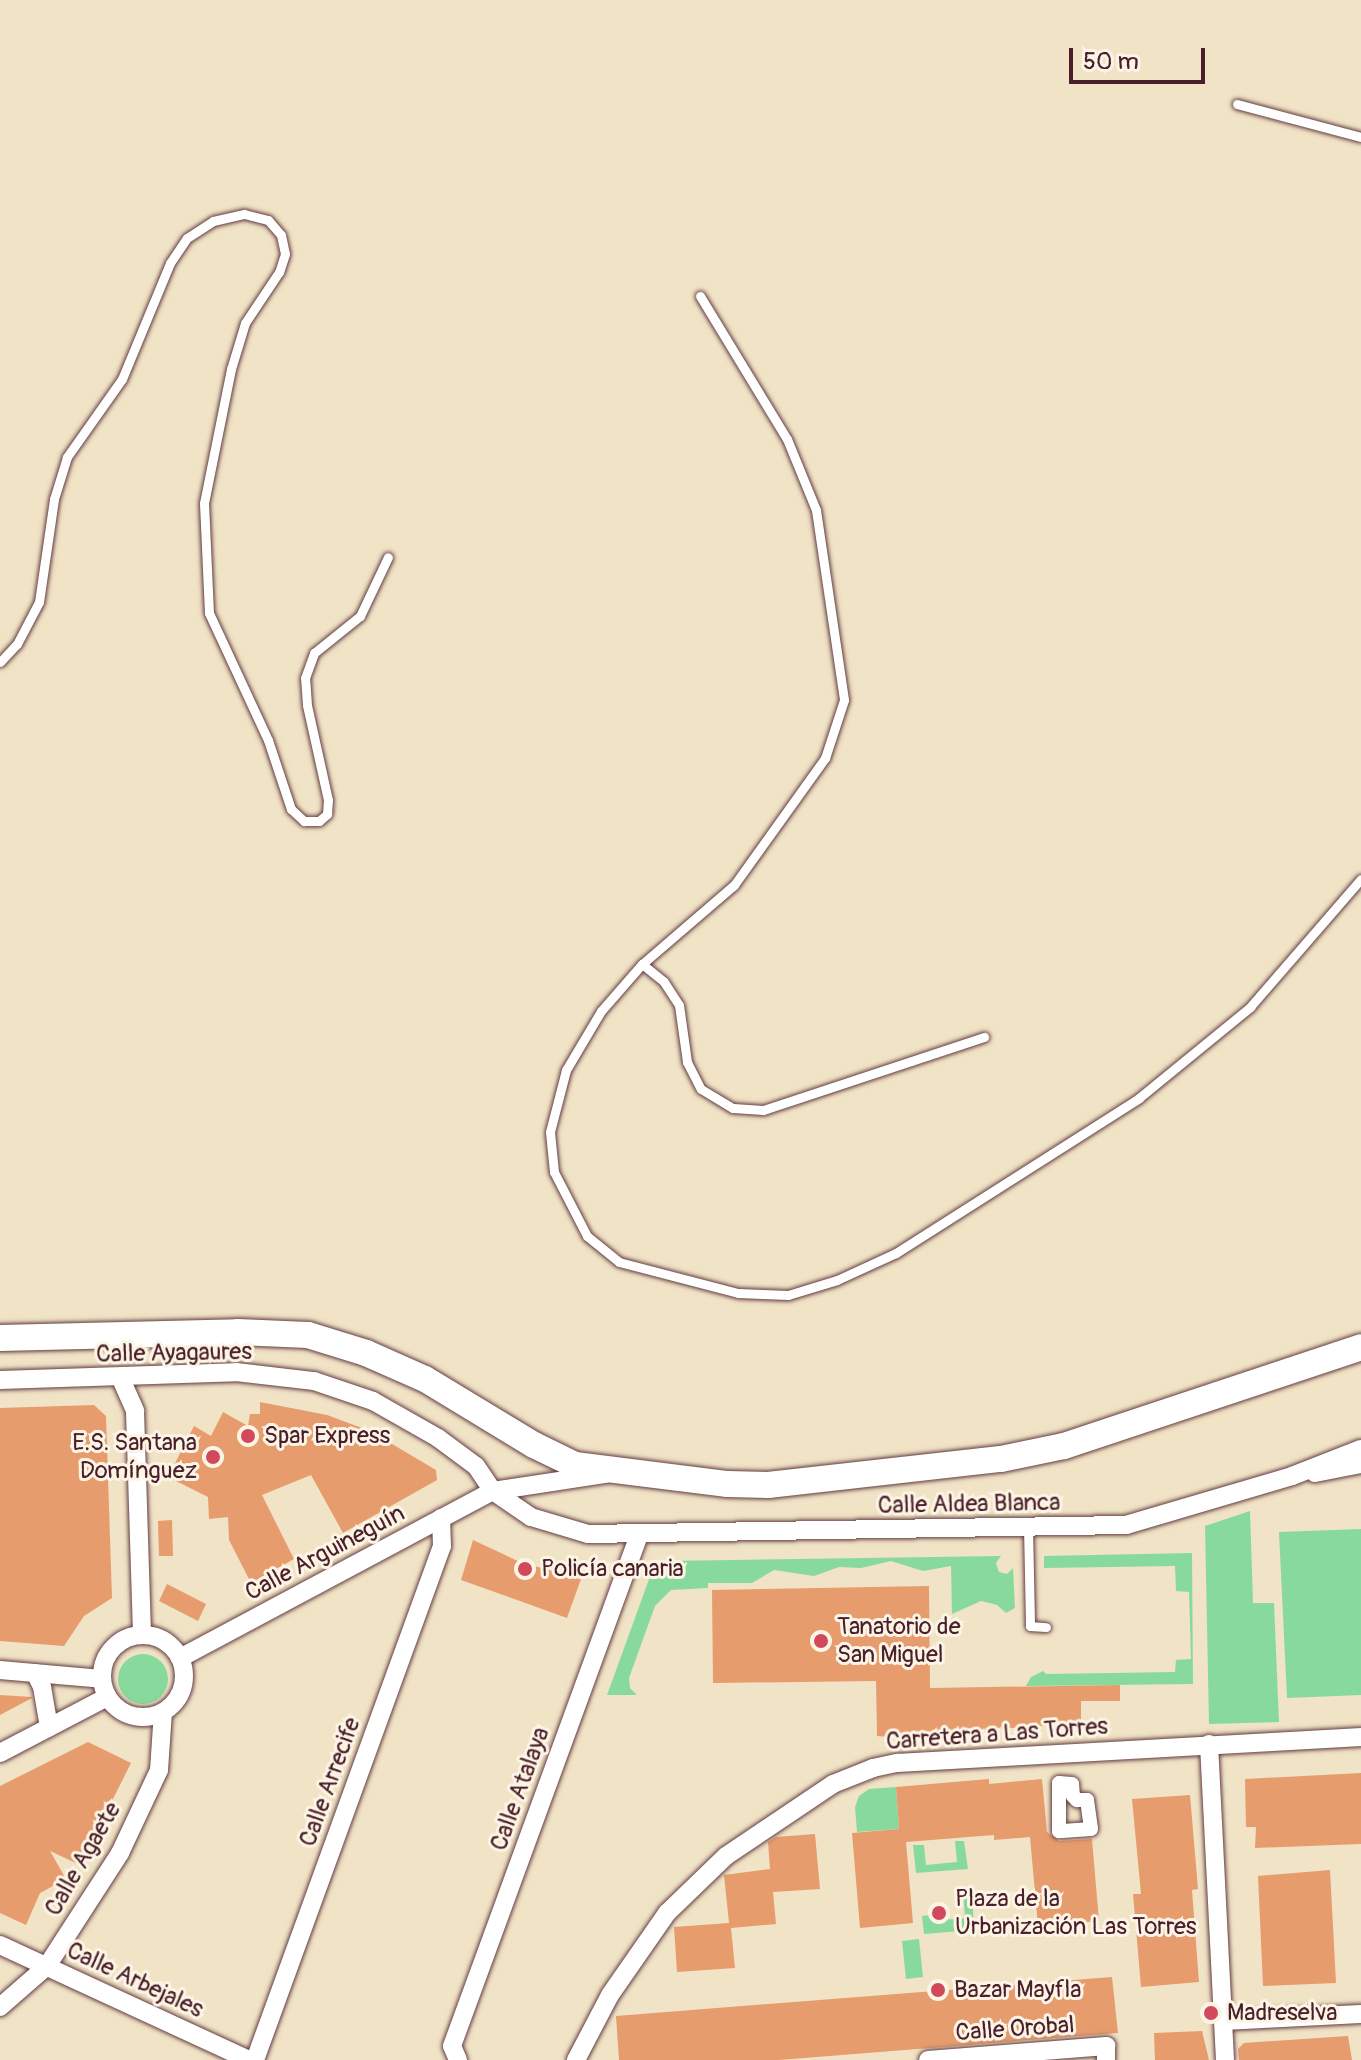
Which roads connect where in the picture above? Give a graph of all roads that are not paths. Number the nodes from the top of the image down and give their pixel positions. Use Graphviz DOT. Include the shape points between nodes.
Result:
graph roads {
  1 [pos="1237,104"];
  2 [pos="1361,137"];
  3 [pos="700,296"];
  4 [pos="388,557"];
  5 [pos="0,662"];
  6 [pos="1361,879"];
  7 [pos="642,964"];
  8 [pos="984,1037"];
  9 [pos="0,1338"];
  10 [pos="1361,1347"];
  11 [pos="121,1379"];
  12 [pos="0,1380"];
  13 [pos="1361,1449"];
  14 [pos="1361,1464"];
  15 [pos="620,1471"];
  16 [pos="1292,1476"];
  17 [pos="493,1491"];
  18 [pos="441,1518"];
  19 [pos="1028,1527"];
  20 [pos="639,1535"];
  21 [pos="1046,1627"];
  22 [pos="142,1635"];
  23 [pos="600,1643"];
  24 [pos="581,1650"];
  25 [pos="180,1658"];
  26 [pos="0,1670"];
  27 [pos="35,1673"];
  28 [pos="105,1688"];
  29 [pos="163,1712"];
  30 [pos="49,1727"];
  31 [pos="1361,1737"];
  32 [pos="1209,1744"];
  33 [pos="0,1753"];
  34 [pos="0,1945"];
  35 [pos="47,1966"];
  36 [pos="0,2007"];
  37 [pos="1361,2014"];
  38 [pos="1223,2021"];
  39 [pos="1106,2053"];
  40 [pos="991,2058"];
  41 [pos="252,2060"];
  42 [pos="458,2060"];
  43 [pos="576,2060"];
  44 [pos="928,2060"];
  45 [pos="1225,2060"];
  1 -- 2 [label="lane"];
  3 -- 7 [label="lane" via="787,439 816,510 844,700 825,758 734,885"];
  4 -- 5 [label="lane" via="360,616 314,653 305,678 328,800 327,814 319,821 304,821 291,809 268,740 209,613 204,503 245,323 285,254 281,235 268,220 244,214 213,221 187,238 170,263 122,379 67,457 54,499 39,602 17,644"];
  6 -- 7 [label="lane" via="1250,1007 1139,1098 896,1253 788,1295 738,1293 619,1262 587,1236 554,1172 550,1132 566,1070 601,1011"];
  7 -- 8 [label="lane" via="664,982 679,1005 687,1062 701,1089 733,1108 763,1110"];
  9 -- 15 [label="main road" via="308,1335 425,1379 557,1458"];
  10 -- 15 [label="main road" via="1122,1429 1001,1459 768,1485"];
  11 -- 12 [label="street, Calle Ayagaures"];
  11 -- 17 [label="street, Calle Ayagaures" via="236,1372 314,1381 373,1401 438,1438 476,1466"];
  11 -- 22 [label="street" via="135,1411"];
  13 -- 16 [label="street, Calle Aldea Blanca"];
  14 -- 16 [label="street, Calle Aldea Blanca"];
  15 -- 17 [label="street, Calle Arguineguín"];
  16 -- 19 [label="street, Calle Aldea Blanca" via="1126,1525"];
  17 -- 18 [label="street, Calle Arguineguín"];
  17 -- 20 [label="street, Calle Ayagaures" via="531,1517 574,1530"];
  18 -- 25 [label="street, Calle Arguineguín"];
  18 -- 41 [label="street, Calle Arrecife" via="442,1546"];
  19 -- 20 [label="street, Calle Aldea Blanca"];
  19 -- 21 [label="lane" via="1030,1626"];
  20 -- 23 [label="street, Calle Atalaya"];
  22 -- 25 [label="street" via="164,1641"];
  22 -- 28 [label="street" via="129,1637 109,1653"];
  23 -- 24 [label="street"];
  23 -- 42 [label="street, Calle Atalaya" via="452,2046"];
  25 -- 29 [label="street" via="184,1682"];
  26 -- 27 [label="street"];
  27 -- 28 [label="street"];
  27 -- 30 [label="street"];
  28 -- 29 [label="street" via="116,1706 138,1717"];
  28 -- 30 [label="street"];
  29 -- 35 [label="street, Calle Agaete" via="159,1770 120,1853"];
  30 -- 33 [label="street"];
  31 -- 32 [label="street, Carretera a Las Torres"];
  32 -- 38 [label="street"];
  32 -- 43 [label="street, Carretera a Las Torres" via="897,1763 833,1784 726,1856 667,1913 610,1995"];
  34 -- 35 [label="street, Calle Arbejales"];
  35 -- 36 [label="street, Calle Agaete"];
  35 -- 41 [label="street, Calle Arbejales"];
  37 -- 38 [label="street"];
  38 -- 45 [label="street"];
  39 -- 40 [label="street, Calle Orobal"];
  40 -- 44 [label="street, Calle Orobal"];
}
